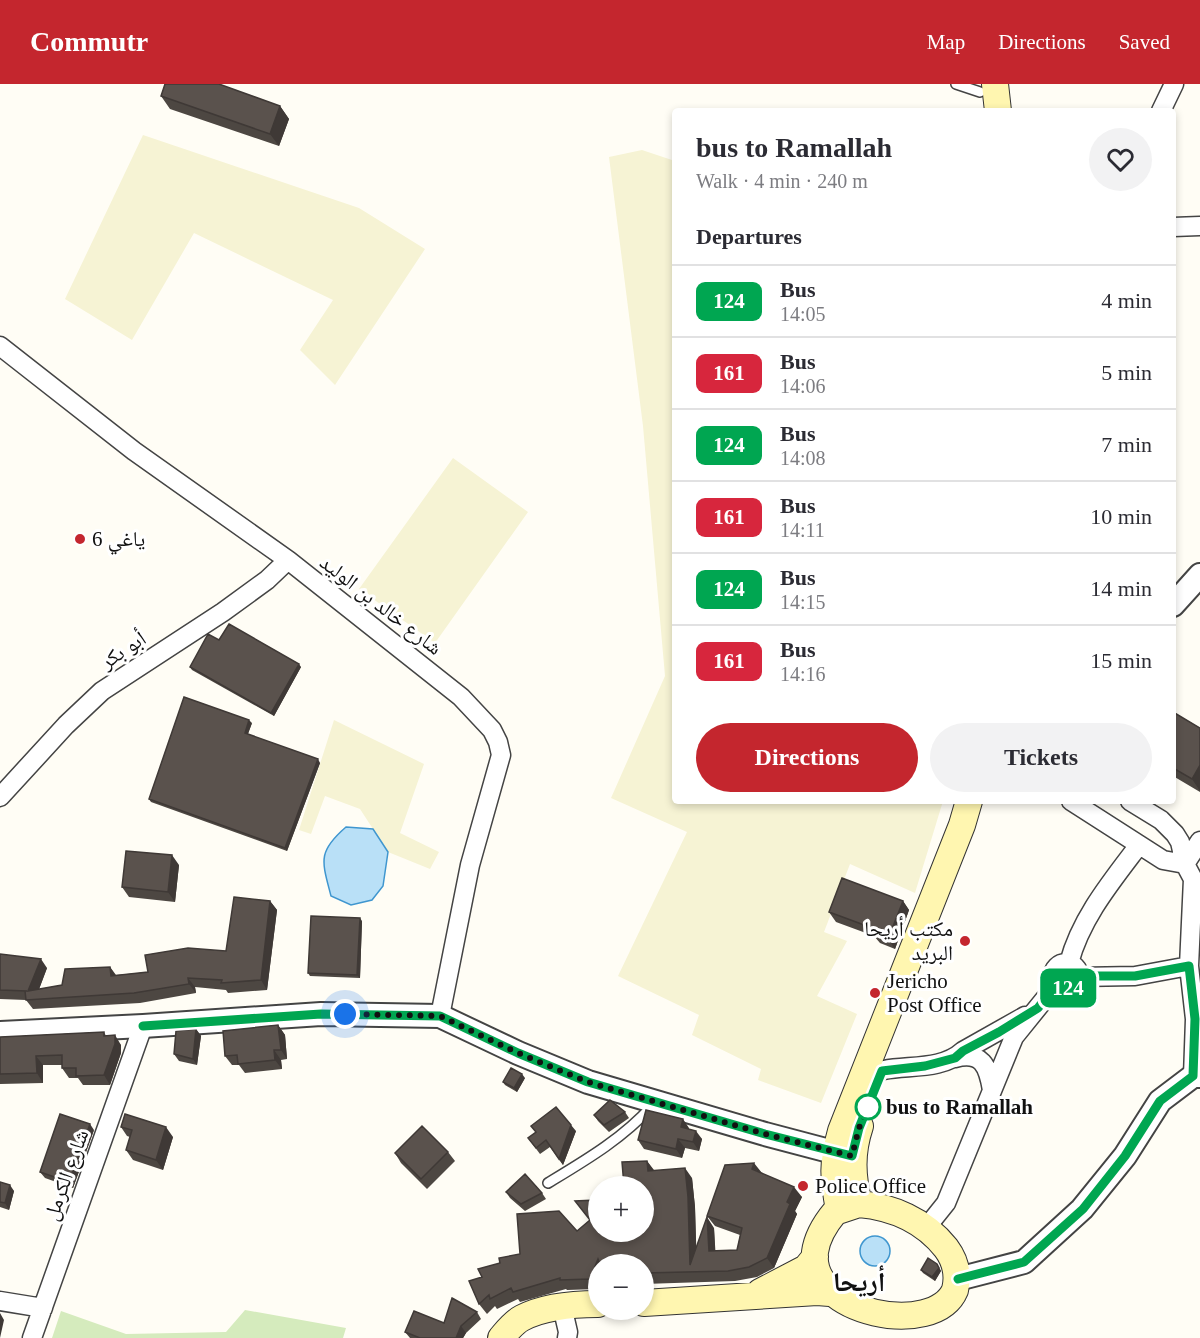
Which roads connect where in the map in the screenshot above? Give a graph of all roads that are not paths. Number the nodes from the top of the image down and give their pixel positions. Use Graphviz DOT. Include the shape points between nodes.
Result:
graph roads {
  1 [pos="1174,84"];
  2 [pos="979,91"];
  3 [pos="995,108"];
  4 [pos="1162,108"];
  5 [pos="1200,226"];
  6 [pos="1176,227"];
  7 [pos="0,346"];
  8 [pos="288,560"];
  9 [pos="1200,575"];
  10 [pos="1176,602"];
  11 [pos="0,796"];
  12 [pos="968,804"];
  13 [pos="983,804"];
  14 [pos="1076,804"];
  15 [pos="1135,804"];
  16 [pos="1200,841"];
  17 [pos="1139,845"];
  18 [pos="1193,874"];
  19 [pos="1189,966"];
  20 [pos="1074,970"];
  21 [pos="1038,1008"];
  22 [pos="440,1016"];
  23 [pos="143,1026"];
  24 [pos="0,1033"];
  25 [pos="955,1058"];
  26 [pos="872,1075"];
  27 [pos="1197,1076"];
  28 [pos="992,1090"];
  29 [pos="656,1102"];
  30 [pos="844,1155"];
  31 [pos="548,1183"];
  32 [pos="849,1207"];
  33 [pos="926,1228"];
  34 [pos="815,1257"];
  35 [pos="958,1279"];
  36 [pos="830,1293"];
  37 [pos="750,1297"];
  38 [pos="0,1301"];
  39 [pos="654,1302"];
  40 [pos="588,1304"];
  41 [pos="562,1306"];
  42 [pos="43,1308"];
  43 [pos="917,1332"];
  44 [pos="506,1333"];
  45 [pos="32,1338"];
  46 [pos="567,1338"];
  1 -- 4 [label="street"];
  2 -- 3 [label="main road"];
  5 -- 6 [label="street"];
  7 -- 8 [label="street, شارع خالد بن الوليد" via="134,451"];
  8 -- 11 [label="street, أبو بكر" via="223,612 102,691"];
  8 -- 22 [label="street, شارع خالد بن الوليد" via="461,697 498,742 501,755 468,875"];
  9 -- 10 [label="street"];
  12 -- 26 [label="main road"];
  13 -- 26 [label="main road"];
  14 -- 17 [label="street"];
  15 -- 18 [label="street" via="1175,834"];
  16 -- 18 [label="street"];
  17 -- 18 [label="street"];
  17 -- 20 [label="street" via="1086,919 1074,945"];
  18 -- 19 [label="street"];
  19 -- 20 [label="street" via="1135,976"];
  19 -- 27 [label="street"];
  20 -- 21 [label="street" via="1061,964 1054,970 1056,985"];
  21 -- 25 [label="street"];
  21 -- 28 [label="street" via="1014,1037"];
  22 -- 23 [label="street" via="321,1014"];
  22 -- 29 [label="street" via="588,1082"];
  23 -- 24 [label="street"];
  23 -- 42 [label="street, شارع الكرمل"];
  25 -- 26 [label="street"];
  25 -- 28 [label="street" via="977,1058 985,1066"];
  26 -- 30 [label="main road" via="841,1131"];
  27 -- 35 [label="street" via="1160,1101 1125,1156 1083,1209 1024,1262"];
  28 -- 33 [label="street" via="946,1203"];
  29 -- 30 [label="street"];
  29 -- 31 [label="lane" via="606,1147"];
  30 -- 32 [label="main road" via="853,1181"];
  32 -- 33 [label="main road" via="881,1206"];
  32 -- 34 [label="main road" via="835,1212 822,1231"];
  33 -- 35 [label="main road" via="951,1255"];
  34 -- 36 [label="main road" via="818,1278"];
  34 -- 37 [label="main road" via="806,1268"];
  35 -- 43 [label="main road" via="947,1307"];
  36 -- 37 [label="main road"];
  36 -- 43 [label="main road" via="859,1315"];
  37 -- 39 [label="main road"];
  38 -- 42 [label="street"];
  40 -- 41 [label="main road"];
  41 -- 44 [label="main road" via="521,1319"];
  41 -- 46 [label="street"];
  42 -- 45 [label="street, شارع الكرمل"];
}
